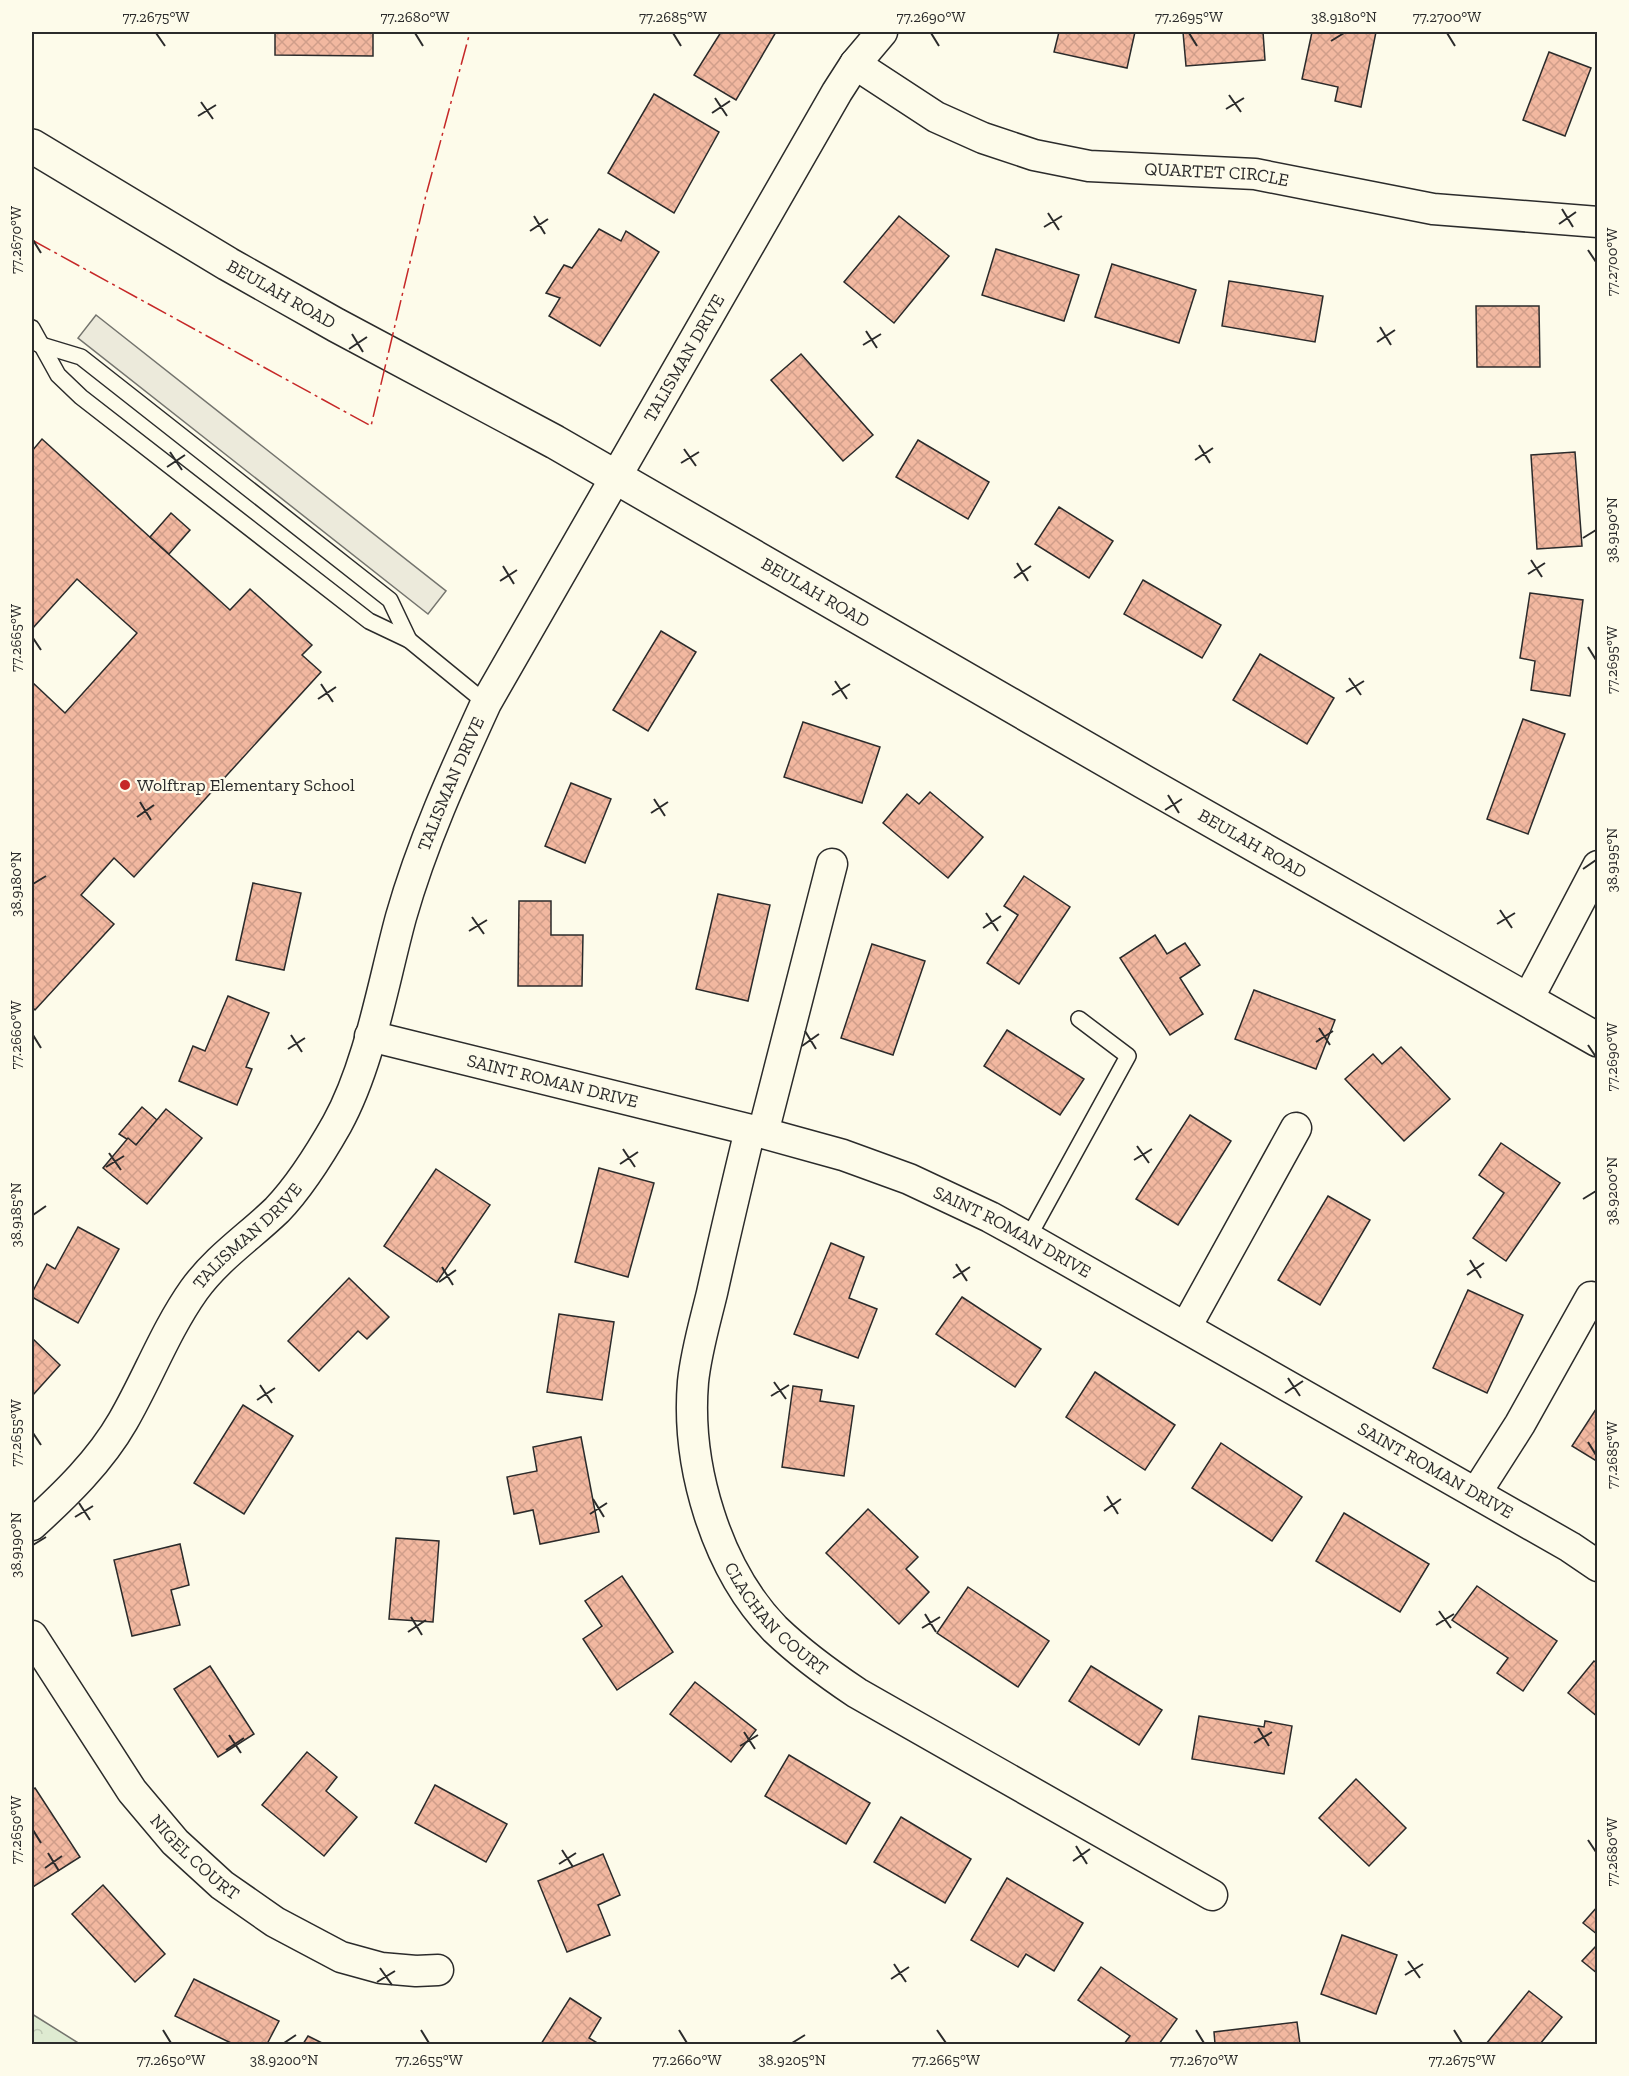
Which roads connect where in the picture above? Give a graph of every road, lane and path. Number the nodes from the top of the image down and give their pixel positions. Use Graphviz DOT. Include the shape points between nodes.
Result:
graph roads {
  1 [pos="882,32"];
  2 [pos="855,64"];
  3 [pos="32,146"];
  4 [pos="1598,222"];
  5 [pos="32,328"];
  6 [pos="36,344"];
  7 [pos="616,477"];
  8 [pos="409,640"];
  9 [pos="486,703"];
  10 [pos="832,864"];
  11 [pos="1598,866"];
  12 [pos="1527,999"];
  13 [pos="1079,1019"];
  14 [pos="370,1036"];
  15 [pos="1598,1040"];
  16 [pos="1296,1128"];
  17 [pos="756,1132"];
  18 [pos="1028,1238"];
  19 [pos="1591,1297"];
  20 [pos="1186,1327"];
  21 [pos="1476,1493"];
  22 [pos="32,1525"];
  23 [pos="1598,1566"];
  24 [pos="32,1636"];
  25 [pos="1212,1895"];
  26 [pos="438,1970"];
  1 -- 2 [label="street, TALISMAN DRIVE"];
  2 -- 4 [label="street, QUARTET CIRCLE" via="936,117 1034,155 1089,166 1255,174 1433,210"];
  2 -- 7 [label="street, TALISMAN DRIVE"];
  3 -- 7 [label="main road, BEULAH ROAD" via="228,264"];
  5 -- 6 [label="lane"];
  6 -- 8 [label="lane" via="58,375 81,397 369,621"];
  6 -- 8 [label="lane" via="81,357 390,600"];
  7 -- 9 [label="street, TALISMAN DRIVE"];
  7 -- 12 [label="main road, BEULAH ROAD"];
  8 -- 9 [label="lane"];
  9 -- 14 [label="street, TALISMAN DRIVE" via="421,853"];
  10 -- 17 [label="street, CLACHAN COURT"];
  11 -- 12 [label="street"];
  12 -- 15 [label="main road, BEULAH ROAD"];
  13 -- 18 [label="lane" via="1128,1056"];
  14 -- 17 [label="street, SAINT ROMAN DRIVE"];
  14 -- 22 [label="street, TALISMAN DRIVE" via="339,1121 310,1170 277,1210 223,1256 195,1289 165,1336 123,1421 103,1452"];
  16 -- 20 [label="street"];
  17 -- 18 [label="street, SAINT ROMAN DRIVE" via="843,1155 909,1179"];
  17 -- 25 [label="street, CLACHAN COURT" via="693,1382 693,1436 701,1489 718,1539 742,1586 774,1627 811,1662 857,1693"];
  18 -- 20 [label="street, SAINT ROMAN DRIVE"];
  19 -- 21 [label="street" via="1520,1424"];
  20 -- 21 [label="street, SAINT ROMAN DRIVE"];
  21 -- 23 [label="street, SAINT ROMAN DRIVE"];
  24 -- 26 [label="street, NIGEL COURT" via="132,1791 175,1842 222,1885 275,1922 340,1957 381,1968"];
}
